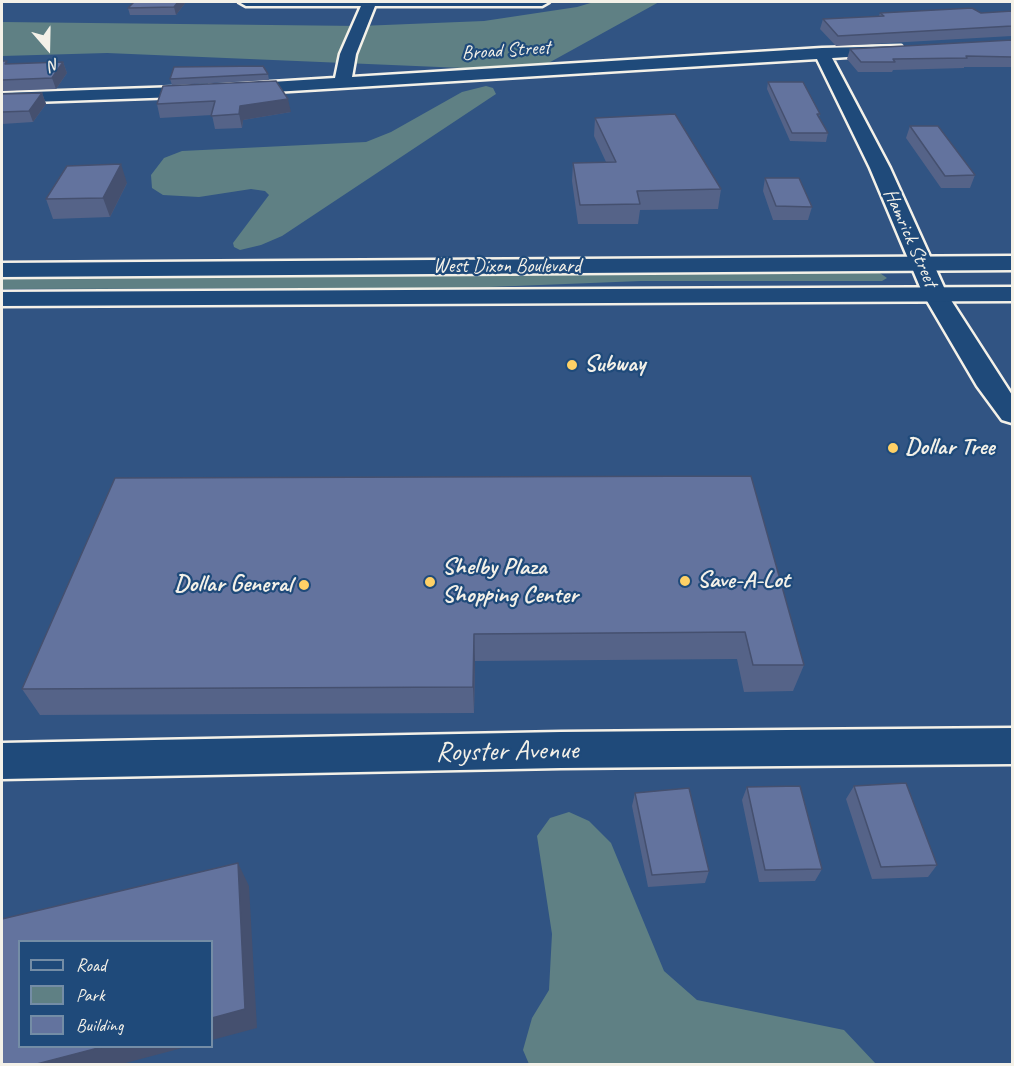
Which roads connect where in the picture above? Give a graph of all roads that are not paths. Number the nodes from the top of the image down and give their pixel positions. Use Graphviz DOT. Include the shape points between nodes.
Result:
graph roads {
  1 [pos="246,2"];
  2 [pos="370,2"];
  3 [pos="542,2"];
  4 [pos="917,48"];
  5 [pos="822,53"];
  6 [pos="342,83"];
  7 [pos="2,98"];
  8 [pos="921,263"];
  9 [pos="1012,263"];
  10 [pos="2,270"];
  11 [pos="935,294"];
  12 [pos="1012,294"];
  13 [pos="2,299"];
  14 [pos="1012,414"];
  15 [pos="1012,746"];
  16 [pos="2,761"];
  1 -- 2 [label="main road"];
  2 -- 3 [label="main road"];
  2 -- 6 [label="main road" via="348,54"];
  4 -- 5 [label="main road, Broad Street"];
  5 -- 6 [label="main road, Broad Street"];
  5 -- 8 [label="main road, Hamrick Street" via="880,168"];
  6 -- 7 [label="main road, Broad Street"];
  8 -- 9 [label="main road, West Dixon Boulevard"];
  8 -- 10 [label="main road, West Dixon Boulevard"];
  8 -- 11 [label="main road, Hamrick Street"];
  11 -- 12 [label="main road, West Dixon Boulevard"];
  11 -- 13 [label="main road, West Dixon Boulevard"];
  11 -- 14 [label="main road, Hamrick Street"];
  15 -- 16 [label="main road, Royster Avenue"];
}
